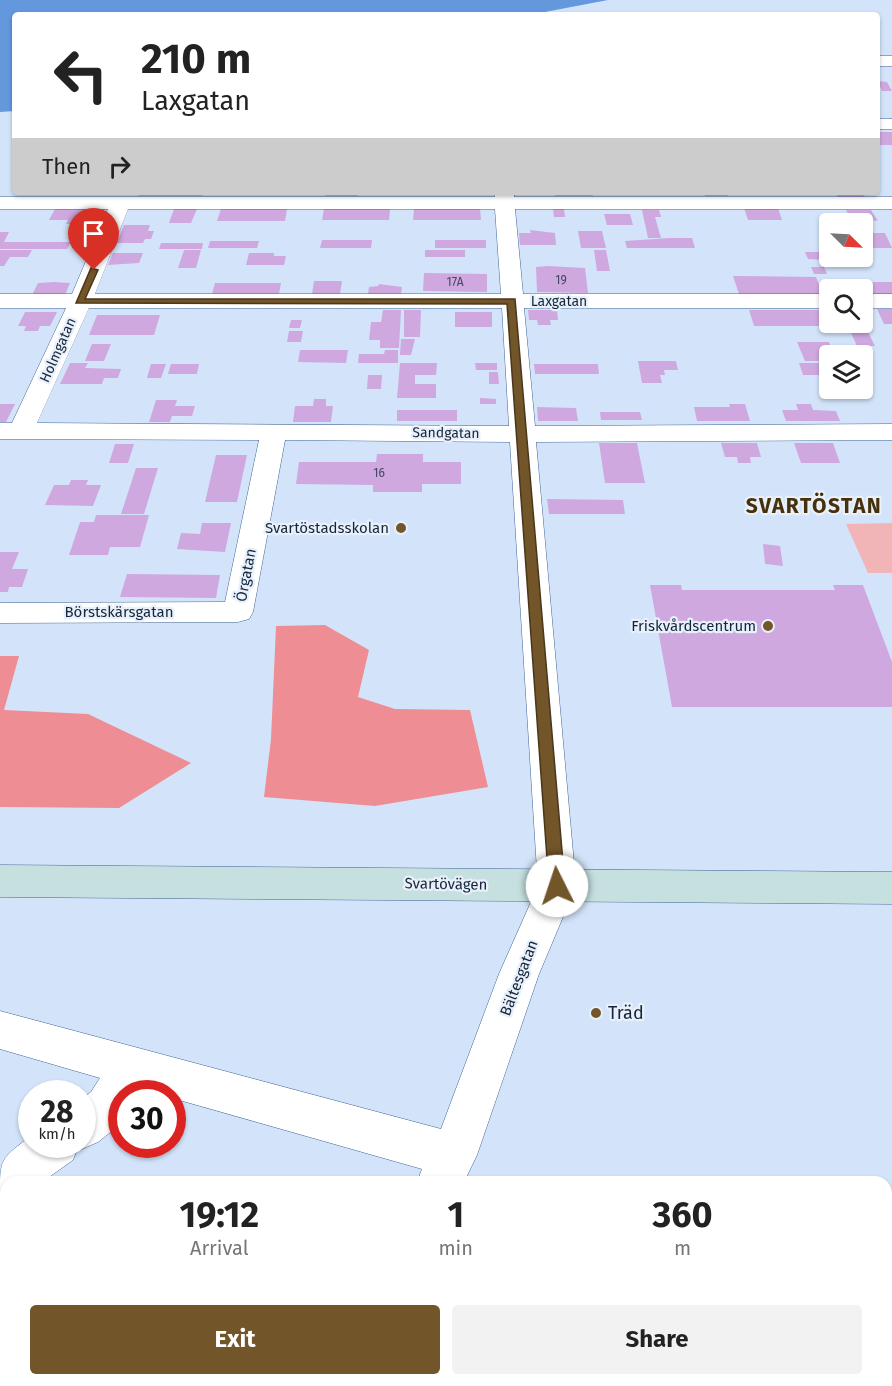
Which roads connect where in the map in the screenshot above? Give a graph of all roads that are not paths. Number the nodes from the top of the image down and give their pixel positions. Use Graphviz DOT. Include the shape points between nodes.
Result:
graph roads {
  1 [pos="504,197"];
  2 [pos="121,202"];
  3 [pos="0,203"];
  4 [pos="892,203"];
  5 [pos="0,301"];
  6 [pos="512,301"];
  7 [pos="819,301"];
  8 [pos="873,301"];
  9 [pos="892,301"];
  10 [pos="79,302"];
  11 [pos="11,431"];
  12 [pos="274,431"];
  13 [pos="892,432"];
  14 [pos="521,434"];
  15 [pos="238,612"];
  16 [pos="0,613"];
  17 [pos="0,881"];
  18 [pos="557,886"];
  19 [pos="892,888"];
  20 [pos="0,1030"];
  21 [pos="132,1065"];
  22 [pos="96,1116"];
  23 [pos="37,1158"];
  24 [pos="447,1169"];
  25 [pos="17,1176"];
  1 -- 2 [label="street"];
  1 -- 4 [label="street"];
  1 -- 6 [label="street, Bältesgatan"];
  2 -- 3 [label="street"];
  2 -- 10 [label="street, Holmgatan"];
  5 -- 10 [label="street, Laxgatan"];
  6 -- 7 [label="street, Laxgatan"];
  6 -- 10 [label="street, Laxgatan"];
  6 -- 14 [label="street, Bältesgatan"];
  8 -- 9 [label="street"];
  10 -- 11 [label="street, Holmgatan"];
  11 -- 12 [label="street, Sandgatan"];
  12 -- 14 [label="street, Sandgatan"];
  12 -- 15 [label="street, Örgatan"];
  13 -- 14 [label="street, Sandgatan"];
  14 -- 18 [label="street, Bältesgatan"];
  15 -- 16 [label="street, Börstskärsgatan"];
  17 -- 18 [label="main road, Svartövägen"];
  18 -- 19 [label="main road, Svartövägen"];
  18 -- 24 [label="street, Bältesgatan" via="519,974"];
  20 -- 21 [label="street"];
  21 -- 22 [label="street" via="107,1107"];
  21 -- 24 [label="street"];
  23 -- 25 [label="street"];
}
